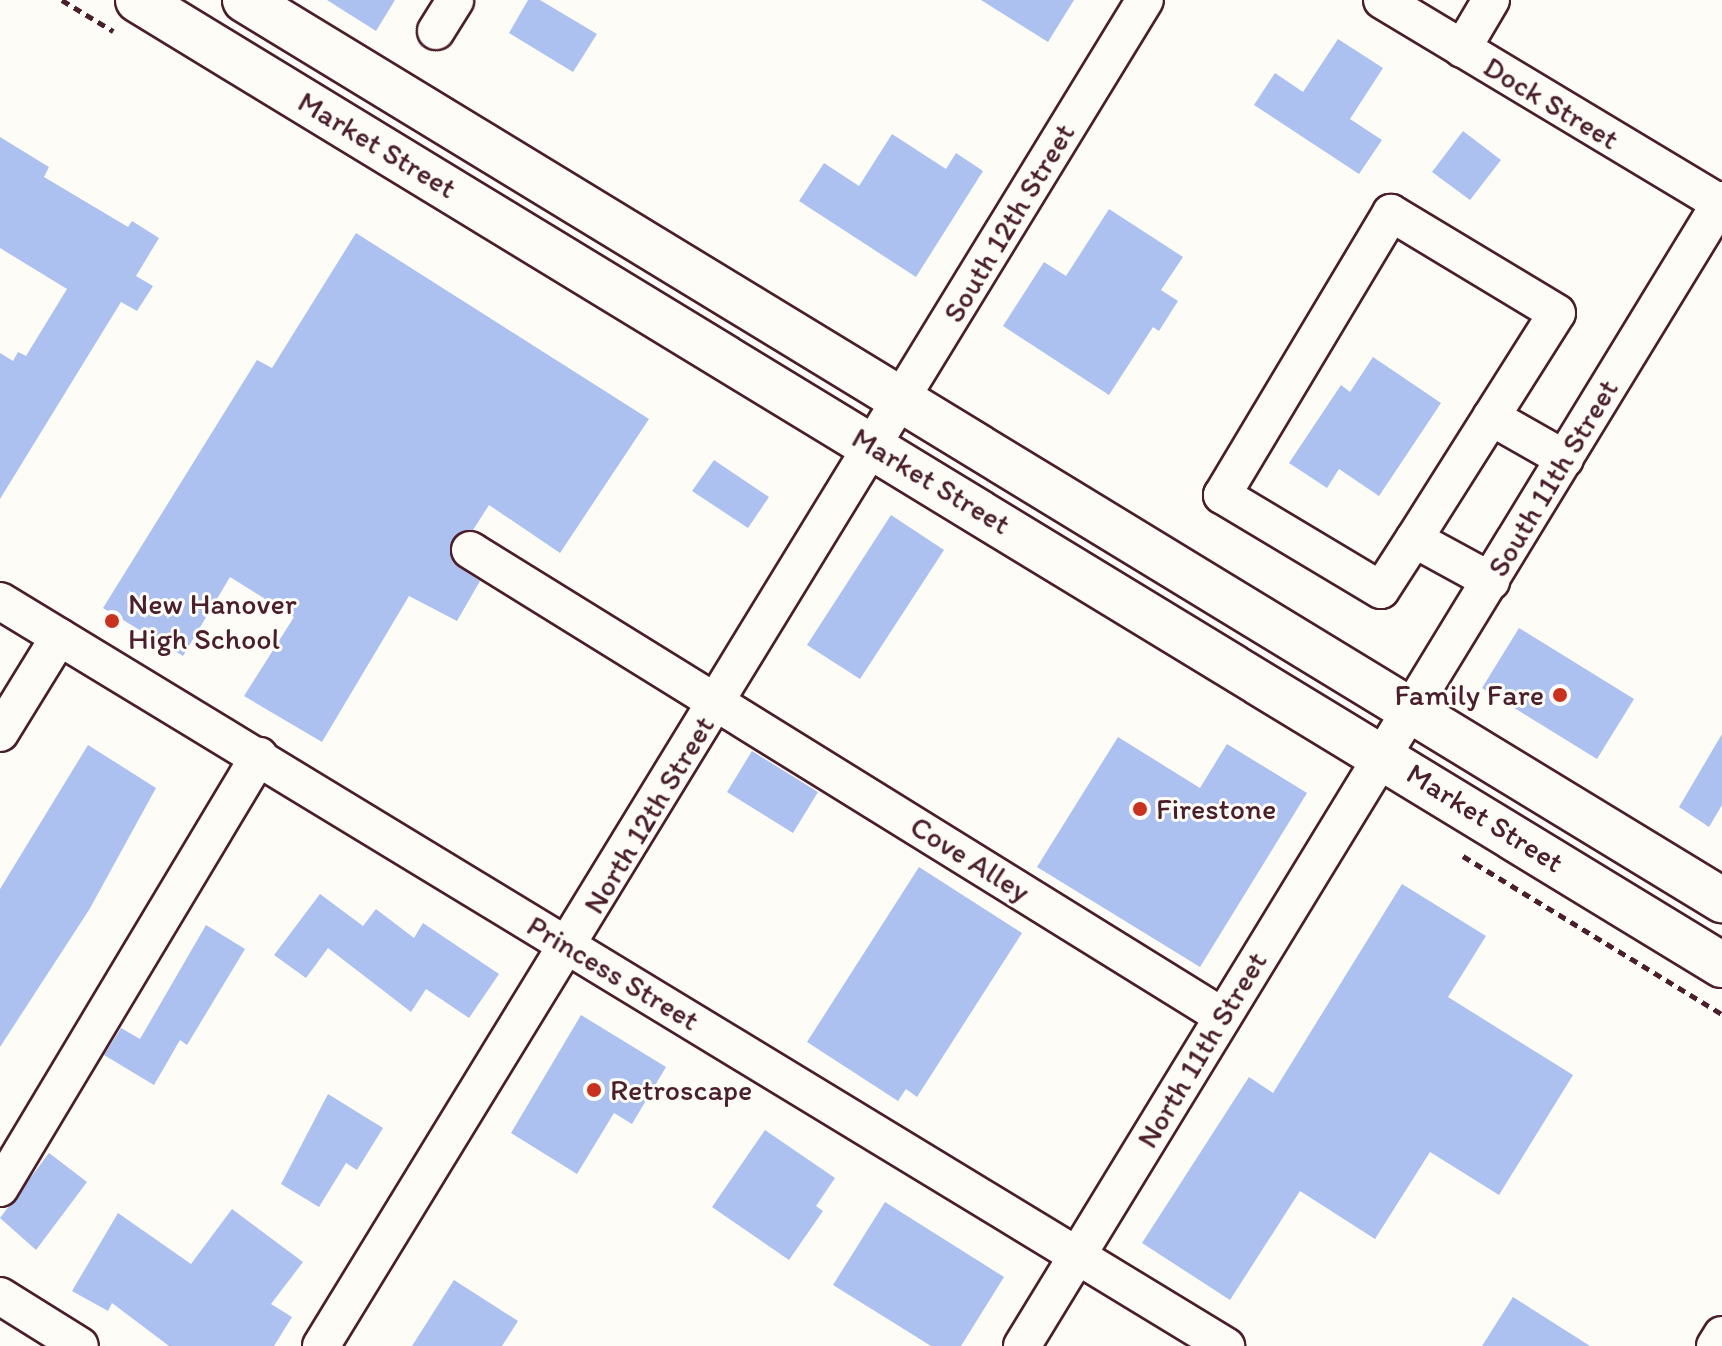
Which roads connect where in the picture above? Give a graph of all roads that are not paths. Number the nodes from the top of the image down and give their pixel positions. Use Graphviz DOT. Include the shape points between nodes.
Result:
graph roads {
  1 [pos="138,0"];
  2 [pos="245,0"];
  3 [pos="455,0"];
  4 [pos="1145,0"];
  5 [pos="1382,0"];
  6 [pos="1491,0"];
  7 [pos="436,31"];
  8 [pos="1462,49"];
  9 [pos="1721,202"];
  10 [pos="902,399"];
  11 [pos="1491,417"];
  12 [pos="874,447"];
  13 [pos="1565,459"];
  14 [pos="1414,539"];
  15 [pos="470,550"];
  16 [pos="1491,581"];
  17 [pos="0,601"];
  18 [pos="59,637"];
  19 [pos="718,702"];
  20 [pos="1410,713"];
  21 [pos="0,733"];
  22 [pos="1385,755"];
  23 [pos="259,756"];
  24 [pos="1722,900"];
  25 [pos="568,946"];
  26 [pos="1722,965"];
  27 [pos="1222,1016"];
  28 [pos="0,1188"];
  29 [pos="1078,1255"];
  30 [pos="0,1296"];
  31 [pos="1722,1335"];
  32 [pos="80,1346"];
  33 [pos="321,1346"];
  34 [pos="1022,1346"];
  35 [pos="1226,1346"];
  36 [pos="1715,1346"];
  1 -- 12 [label="main road, Market Street"];
  2 -- 10 [label="main road, Market Street"];
  3 -- 7 [label="street"];
  4 -- 10 [label="street, South 12th Street"];
  5 -- 8 [label="street, Dock Street"];
  6 -- 8 [label="street"];
  8 -- 9 [label="street, Dock Street"];
  9 -- 13 [label="street, South 11th Street"];
  10 -- 12 [label="street, South 12th Street"];
  10 -- 20 [label="main road, Market Street"];
  11 -- 13 [label="street"];
  11 -- 14 [label="street"];
  11 -- 14 [label="street" via="1557,313 1391,213 1222,495 1381,590"];
  12 -- 19 [label="street, North 12th Street"];
  12 -- 22 [label="main road, Market Street"];
  13 -- 16 [label="street, South 11th Street"];
  14 -- 16 [label="street"];
  15 -- 19 [label="street, Cove Alley"];
  16 -- 20 [label="street, South 11th Street"];
  17 -- 18 [label="street, Princess Street"];
  18 -- 21 [label="street"];
  18 -- 23 [label="street, Princess Street"];
  19 -- 25 [label="street, North 12th Street"];
  19 -- 27 [label="street, Cove Alley"];
  20 -- 22 [label="street, South 11th Street"];
  20 -- 24 [label="main road, Market Street"];
  22 -- 26 [label="main road, Market Street"];
  22 -- 27 [label="street, North 11th Street"];
  23 -- 25 [label="street, Princess Street"];
  23 -- 28 [label="street"];
  25 -- 29 [label="street, Princess Street"];
  25 -- 33 [label="street, North 12th Street"];
  27 -- 29 [label="street, North 11th Street"];
  29 -- 34 [label="street, North 11th Street"];
  29 -- 35 [label="street, Princess Street"];
  30 -- 32 [label="street"];
  31 -- 36 [label="street"];
}
